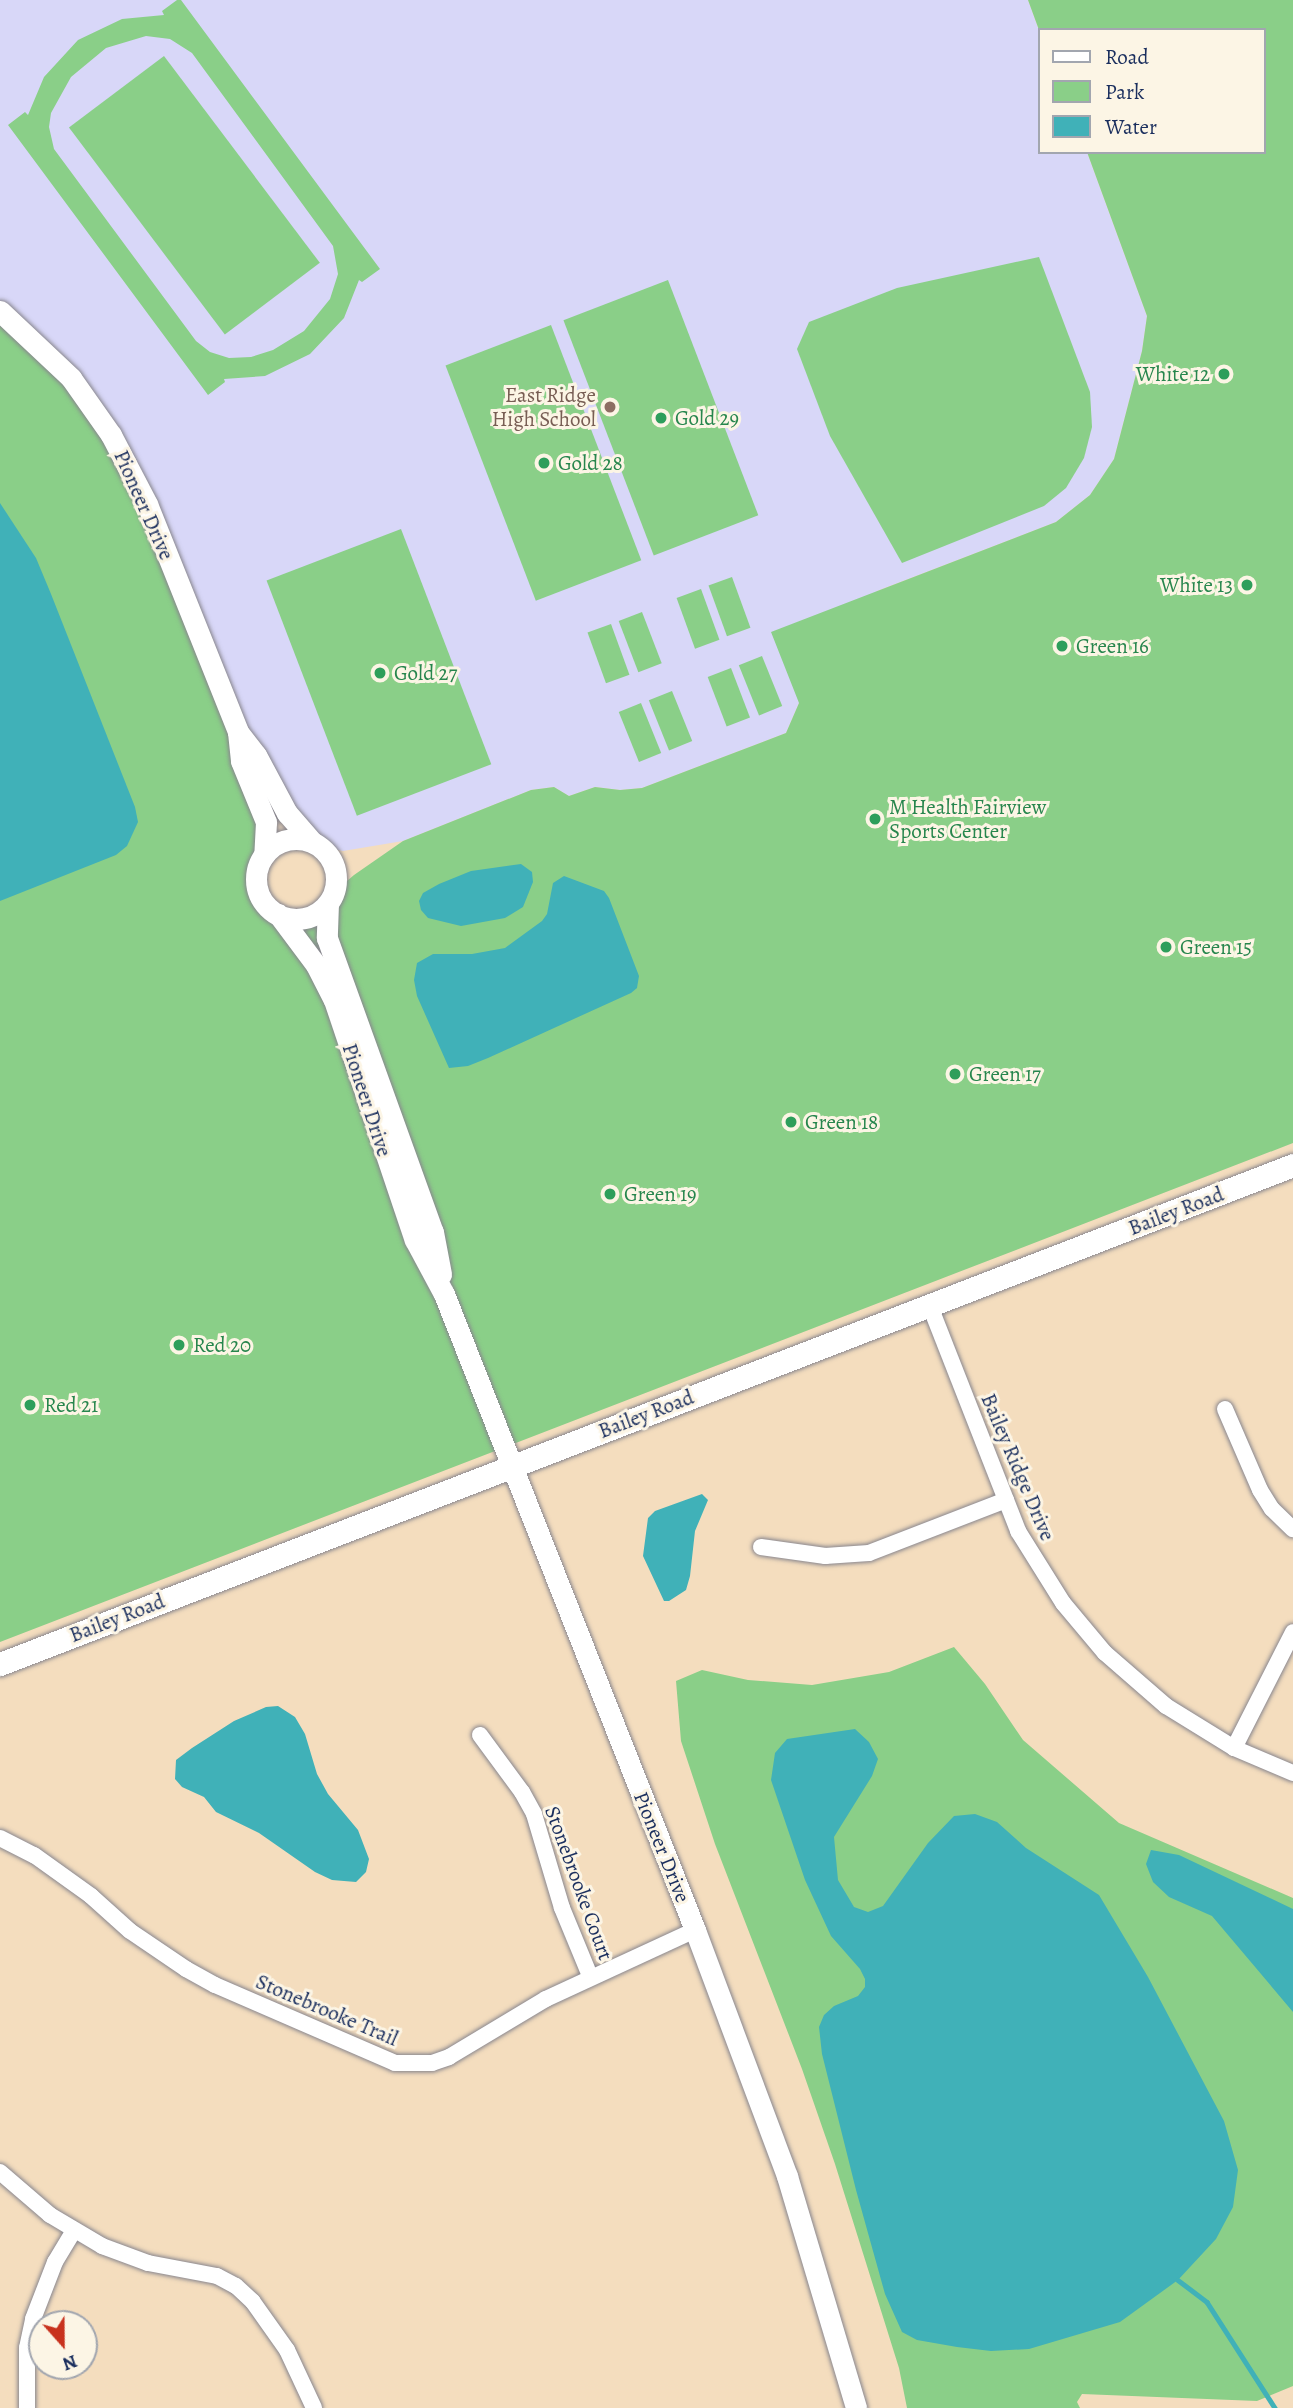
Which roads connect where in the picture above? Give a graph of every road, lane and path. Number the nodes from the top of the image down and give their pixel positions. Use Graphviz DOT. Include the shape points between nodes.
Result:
graph roads {
  1 [pos="0,311"];
  2 [pos="238,732"];
  3 [pos="312,842"];
  4 [pos="264,855"];
  5 [pos="328,903"];
  6 [pos="278,914"];
  7 [pos="1293,1165"];
  8 [pos="444,1294"];
  9 [pos="930,1306"];
  10 [pos="1226,1409"];
  11 [pos="512,1465"];
  12 [pos="1006,1500"];
  13 [pos="1293,1529"];
  14 [pos="761,1547"];
  15 [pos="1293,1632"];
  16 [pos="0,1664"];
  17 [pos="480,1735"];
  18 [pos="1234,1748"];
  19 [pos="1293,1773"];
  20 [pos="0,1838"];
  21 [pos="695,1930"];
  22 [pos="590,1976"];
  23 [pos="0,2172"];
  24 [pos="74,2230"];
  25 [pos="27,2408"];
  26 [pos="314,2408"];
  27 [pos="856,2408"];
  1 -- 2 [label="street, Pioneer Drive" via="71,378 134,473"];
  2 -- 3 [label="street, Pioneer Drive" via="287,813"];
  2 -- 4 [label="street, Pioneer Drive" via="241,761 266,822"];
  3 -- 4 [label="street" via="286,840"];
  3 -- 5 [label="street" via="334,867 335,886"];
  4 -- 6 [label="street" via="257,886 266,905"];
  5 -- 6 [label="street" via="309,916"];
  5 -- 8 [label="street, Pioneer Drive" via="327,938 433,1232"];
  6 -- 8 [label="street, Pioneer Drive" via="329,988 415,1240"];
  7 -- 9 [label="main road, Bailey Road"];
  8 -- 11 [label="street, Pioneer Drive"];
  9 -- 11 [label="main road, Bailey Road"];
  9 -- 12 [label="street, Bailey Ridge Drive"];
  10 -- 13 [label="street" via="1260,1490"];
  11 -- 16 [label="main road, Bailey Road"];
  11 -- 21 [label="street, Pioneer Drive"];
  12 -- 14 [label="street" via="869,1553 825,1556"];
  12 -- 18 [label="street, Bailey Ridge Drive" via="1040,1569 1105,1653 1166,1706"];
  15 -- 18 [label="street"];
  17 -- 22 [label="street, Stonebrooke Court" via="534,1814 562,1908"];
  18 -- 19 [label="street, Bailey Ridge Drive"];
  20 -- 22 [label="street, Stonebrooke Trail" via="61,1874 130,1931 186,1969 395,2063 432,2063 449,2057"];
  21 -- 22 [label="street, Stonebrooke Trail"];
  21 -- 27 [label="street, Pioneer Drive" via="787,2176"];
  23 -- 24 [label="street"];
  24 -- 25 [label="street" via="55,2262 33,2319 27,2348"];
  24 -- 26 [label="street" via="123,2256 217,2276 236,2286 287,2350"];
}
